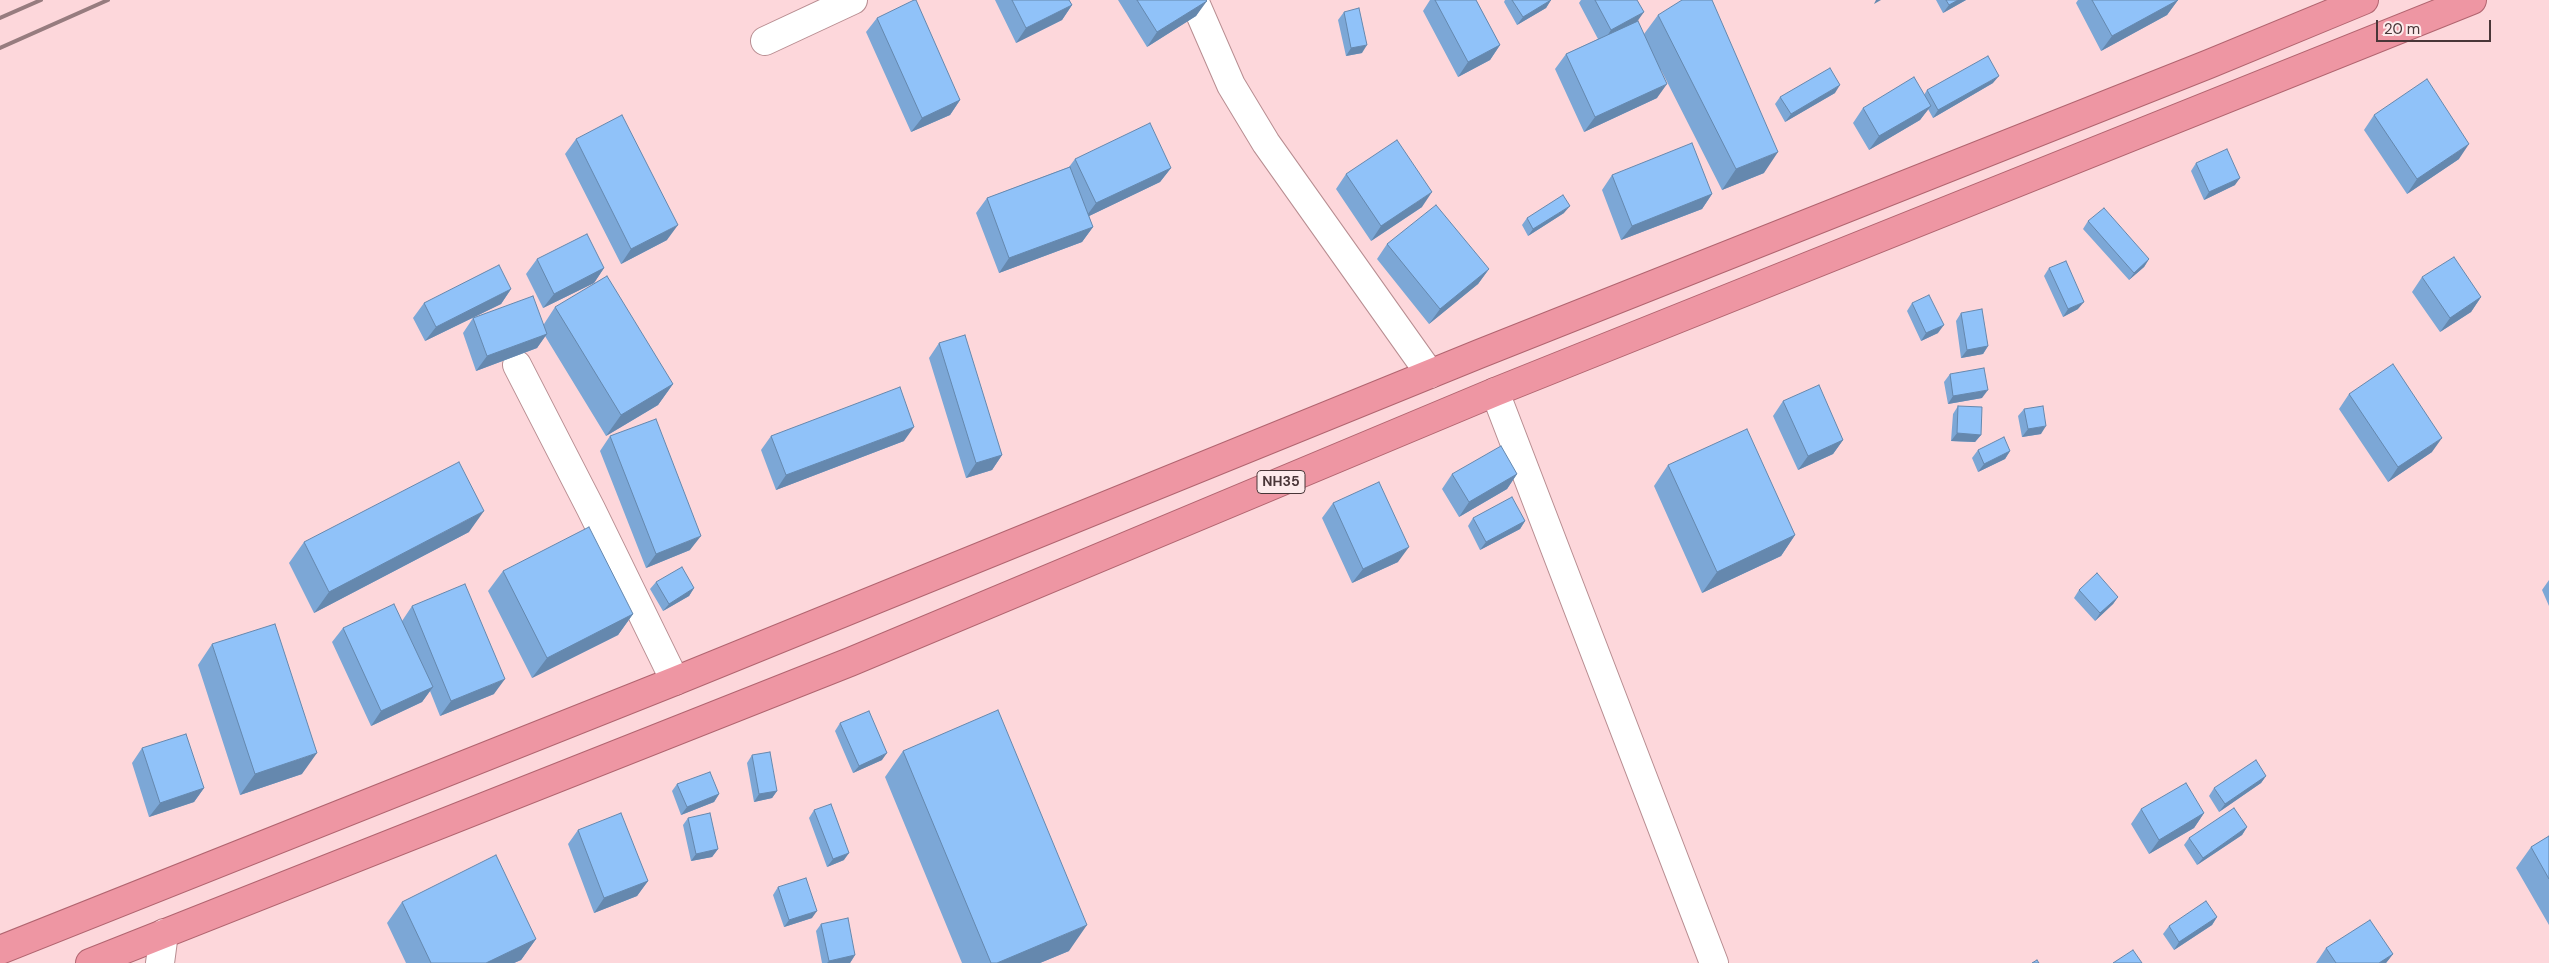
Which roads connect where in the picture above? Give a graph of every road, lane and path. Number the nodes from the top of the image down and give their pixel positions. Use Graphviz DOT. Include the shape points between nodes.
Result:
graph roads {
  1 [pos="853,0"];
  2 [pos="1194,0"];
  3 [pos="2364,0"];
  4 [pos="2472,0"];
  5 [pos="765,42"];
  6 [pos="518,365"];
  7 [pos="1430,374"];
  8 [pos="1495,392"];
  9 [pos="675,681"];
  10 [pos="164,933"];
  11 [pos="0,950"];
  12 [pos="90,963"];
  13 [pos="160,963"];
  14 [pos="1714,963"];
  1 -- 5 [label="street"];
  2 -- 7 [label="street" via="1230,84 1266,143"];
  3 -- 7 [label="highway"];
  4 -- 8 [label="highway, NH35"];
  6 -- 9 [label="street"];
  7 -- 9 [label="highway"];
  8 -- 10 [label="highway, NH35" via="850,662"];
  8 -- 14 [label="street"];
  9 -- 11 [label="highway"];
  10 -- 12 [label="highway, NH35"];
  10 -- 13 [label="street"];
}
